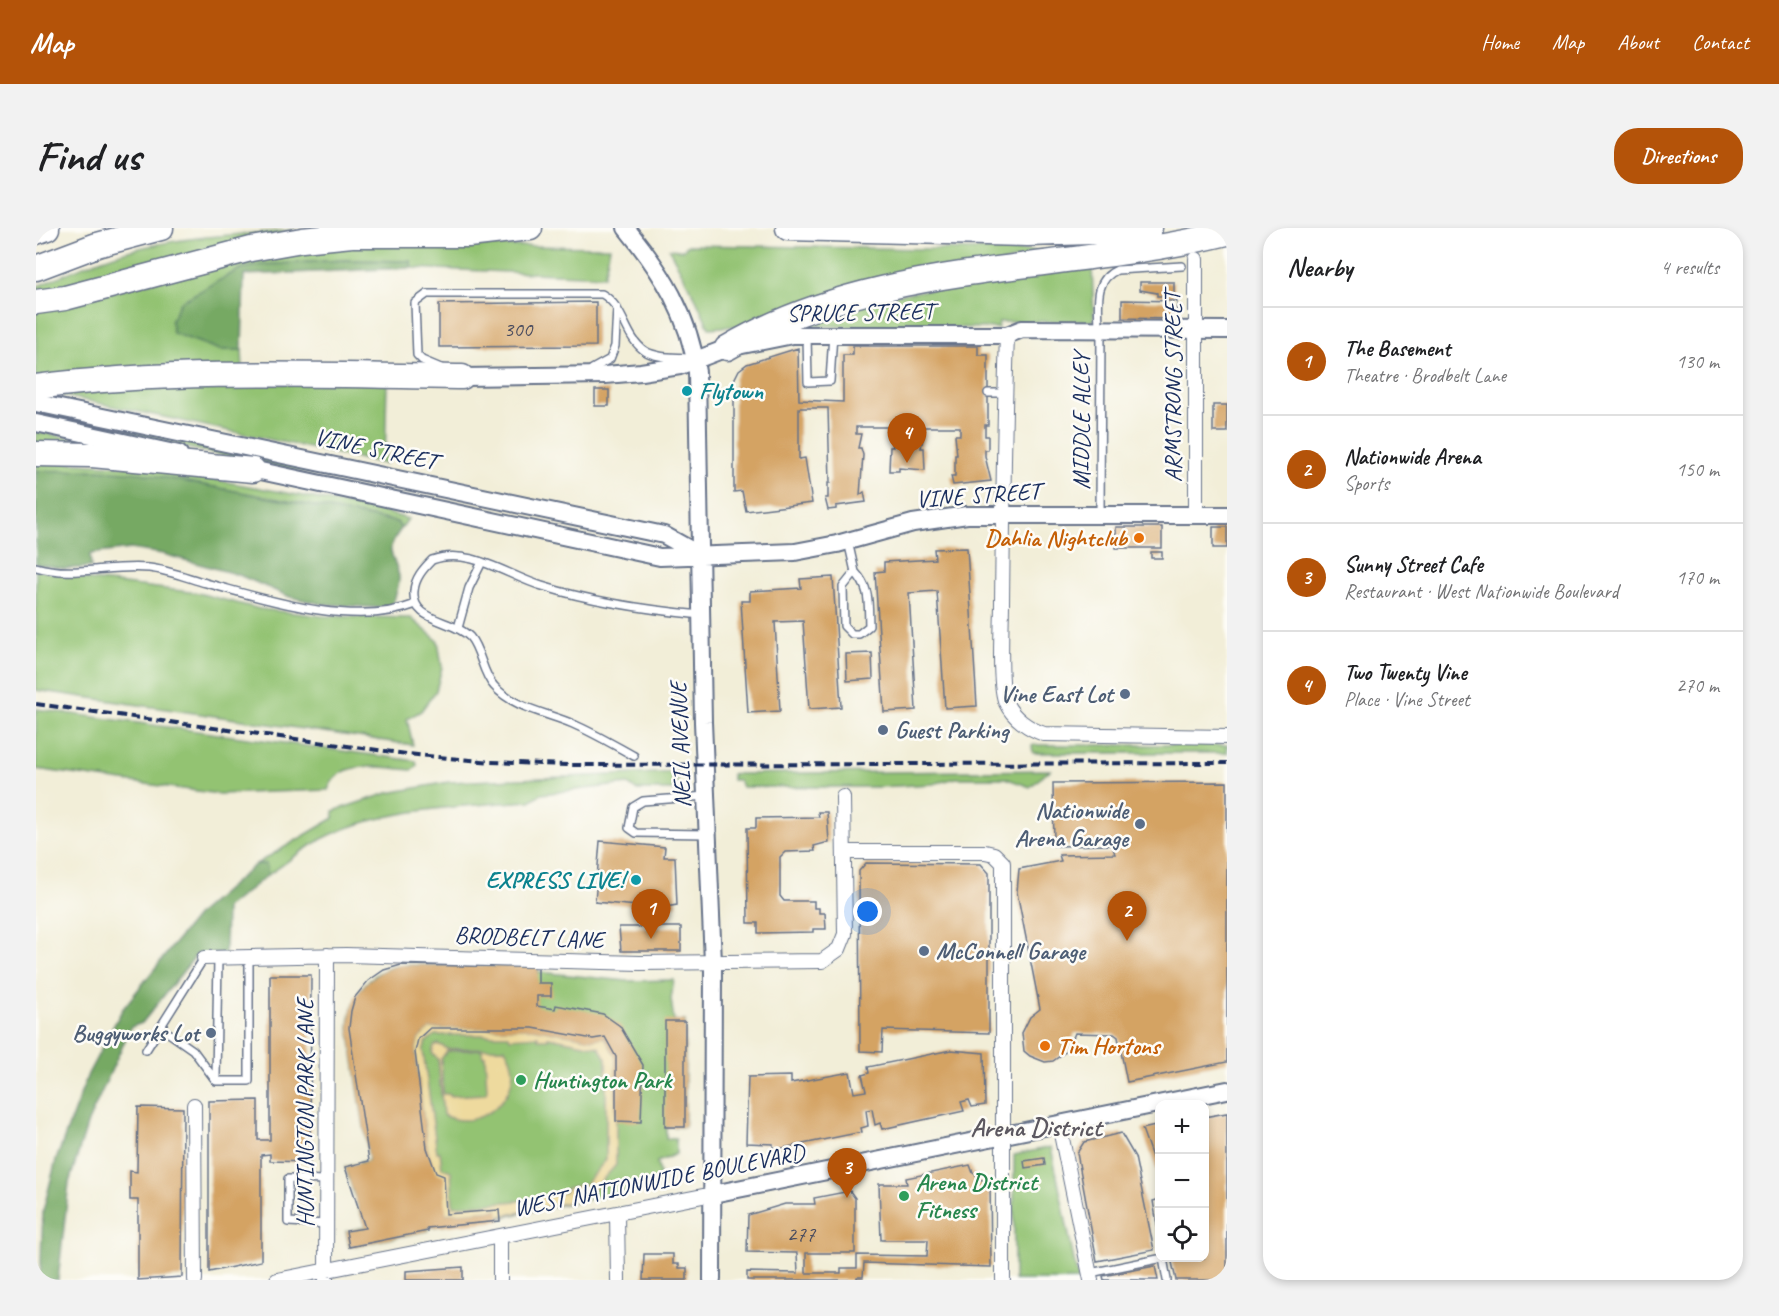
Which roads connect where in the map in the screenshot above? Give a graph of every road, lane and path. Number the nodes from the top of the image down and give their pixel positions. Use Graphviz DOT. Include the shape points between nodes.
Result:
graph roads {
  1 [pos="47,228"];
  2 [pos="161,228"];
  3 [pos="530,228"];
  4 [pos="626,228"];
  5 [pos="788,228"];
  6 [pos="1150,228"];
  7 [pos="36,232"];
  8 [pos="1227,233"];
  9 [pos="1196,259"];
  10 [pos="1182,266"];
  11 [pos="36,268"];
  12 [pos="36,302"];
  13 [pos="617,305"];
  14 [pos="1100,329"];
  15 [pos="1196,330"];
  16 [pos="1227,330"];
  17 [pos="833,333"];
  18 [pos="807,334"];
  19 [pos="1007,334"];
  20 [pos="727,348"];
  21 [pos="696,359"];
  22 [pos="462,376"];
  23 [pos="569,376"];
  24 [pos="36,387"];
  25 [pos="988,393"];
  26 [pos="1005,393"];
  27 [pos="36,403"];
  28 [pos="36,423"];
  29 [pos="36,454"];
  30 [pos="252,470"];
  31 [pos="1002,513"];
  32 [pos="1100,514"];
  33 [pos="1196,514"];
  34 [pos="1227,515"];
  35 [pos="848,541"];
  36 [pos="701,556"];
  37 [pos="482,562"];
  38 [pos="36,567"];
  39 [pos="855,572"];
  40 [pos="416,604"];
  41 [pos="701,615"];
  42 [pos="458,628"];
  43 [pos="1227,736"];
  44 [pos="634,756"];
  45 [pos="706,796"];
  46 [pos="843,797"];
  47 [pos="707,834"];
  48 [pos="844,852"];
  49 [pos="327,956"];
  50 [pos="211,958"];
  51 [pos="249,958"];
  52 [pos="713,963"];
  53 [pos="160,1027"];
  54 [pos="146,1050"];
  55 [pos="216,1081"];
  56 [pos="1227,1090"];
  57 [pos="194,1105"];
  58 [pos="1059,1124"];
  59 [pos="1003,1135"];
  60 [pos="327,1180"];
  61 [pos="713,1194"];
  62 [pos="617,1213"];
  63 [pos="327,1224"];
  64 [pos="500,1236"];
  65 [pos="326,1275"];
  66 [pos="1090,1276"];
  67 [pos="195,1280"];
  68 [pos="277,1280"];
  69 [pos="500,1280"];
  70 [pos="618,1280"];
  71 [pos="712,1280"];
  72 [pos="1003,1280"];
  73 [pos="1167,1280"];
  1 -- 7 [label="highway"];
  2 -- 11 [label="highway" via="97,244"];
  3 -- 12 [label="highway" via="468,235 352,235 302,240"];
  4 -- 21 [label="street, NEIL AVENUE" via="676,299"];
  5 -- 6 [label="highway" via="1028,234"];
  8 -- 20 [label="highway" via="1174,246 894,286 799,313 759,329"];
  9 -- 15 [label="street, ARMSTRONG STREET"];
  10 -- 14 [label="lane, MIDDLE ALLEY" via="1117,270 1108,274 1099,289"];
  13 -- 21 [label="lane" via="636,343 646,352"];
  13 -- 22 [label="lane" via="602,294 427,294 416,303 417,355"];
  13 -- 23 [label="lane" via="615,346 610,359 602,366"];
  14 -- 15 [label="street, SPRUCE STREET"];
  14 -- 19 [label="street, SPRUCE STREET" via="1023,329"];
  14 -- 32 [label="lane, MIDDLE ALLEY"];
  15 -- 16 [label="street, SPRUCE STREET"];
  15 -- 33 [label="street, ARMSTRONG STREET"];
  17 -- 18 [label="street, SPRUCE STREET"];
  17 -- 18 [label="lane" via="830,381 808,382"];
  17 -- 19 [label="street, SPRUCE STREET"];
  18 -- 20 [label="street, SPRUCE STREET"];
  19 -- 26 [label="street"];
  20 -- 21 [label="street, SPRUCE STREET"];
  21 -- 23 [label="street, SPRUCE STREET" via="680,366 641,372"];
  21 -- 36 [label="street, NEIL AVENUE"];
  22 -- 23 [label="street, SPRUCE STREET"];
  22 -- 24 [label="highway" via="206,376"];
  25 -- 26 [label="lane"];
  26 -- 31 [label="street"];
  27 -- 36 [label="street, VINE STREET" via="664,535"];
  28 -- 30 [label="street, VINE STREET"];
  29 -- 30 [label="highway"];
  30 -- 36 [label="street, VINE STREET" via="660,557"];
  31 -- 32 [label="street, VINE STREET"];
  31 -- 35 [label="street, VINE STREET" via="921,521"];
  31 -- 43 [label="street" via="1003,693 1014,714 1029,728 1053,735"];
  32 -- 33 [label="street, VINE STREET"];
  33 -- 34 [label="street, VINE STREET"];
  35 -- 36 [label="street, VINE STREET" via="787,553"];
  35 -- 39 [label="lane"];
  36 -- 41 [label="street, NEIL AVENUE"];
  37 -- 40 [label="lane" via="457,557 432,560 416,580"];
  37 -- 41 [label="lane" via="542,586 650,610"];
  37 -- 42 [label="lane" via="469,588"];
  38 -- 40 [label="lane" via="77,572 152,568 279,603 317,609 396,612"];
  39 -- 39 [label="lane" via="843,587 844,626 852,634 859,634 869,626 867,590"];
  40 -- 42 [label="lane" via="422,614"];
  41 -- 45 [label="street, NEIL AVENUE"];
  42 -- 44 [label="lane" via="471,638 494,687 519,703 574,724"];
  45 -- 47 [label="street, NEIL AVENUE"];
  45 -- 47 [label="lane" via="643,801 633,807 628,824 636,833"];
  46 -- 48 [label="street, BRODBELT LANE"];
  47 -- 52 [label="street, NEIL AVENUE"];
  48 -- 52 [label="street, BRODBELT LANE" via="845,934 835,954 815,963"];
  48 -- 59 [label="street" via="985,852 1003,863"];
  49 -- 51 [label="street, BRODBELT LANE"];
  49 -- 52 [label="street, BRODBELT LANE"];
  49 -- 60 [label="street, HUNTINGTON PARK LANE"];
  50 -- 51 [label="street, BRODBELT LANE"];
  50 -- 53 [label="lane"];
  50 -- 55 [label="lane"];
  51 -- 55 [label="lane" via="249,1082"];
  52 -- 61 [label="street, NEIL AVENUE"];
  53 -- 54 [label="lane"];
  53 -- 55 [label="lane" via="193,1050"];
  56 -- 58 [label="street, WEST NATIONWIDE BOULEVARD"];
  57 -- 67 [label="street"];
  58 -- 59 [label="street, WEST NATIONWIDE BOULEVARD"];
  58 -- 66 [label="street"];
  59 -- 61 [label="street, WEST NATIONWIDE BOULEVARD"];
  59 -- 72 [label="street"];
  60 -- 63 [label="street, HUNTINGTON PARK LANE"];
  60 -- 63 [label="lane" via="288,1179 288,1222"];
  61 -- 62 [label="street, WEST NATIONWIDE BOULEVARD"];
  61 -- 71 [label="street, NEIL AVENUE"];
  62 -- 64 [label="street, WEST NATIONWIDE BOULEVARD"];
  62 -- 70 [label="street"];
  63 -- 65 [label="street, HUNTINGTON PARK LANE"];
  64 -- 65 [label="street, WEST NATIONWIDE BOULEVARD"];
  64 -- 69 [label="street"];
  65 -- 68 [label="street, WEST NATIONWIDE BOULEVARD"];
  66 -- 73 [label="lane" via="1163,1258"];
}
